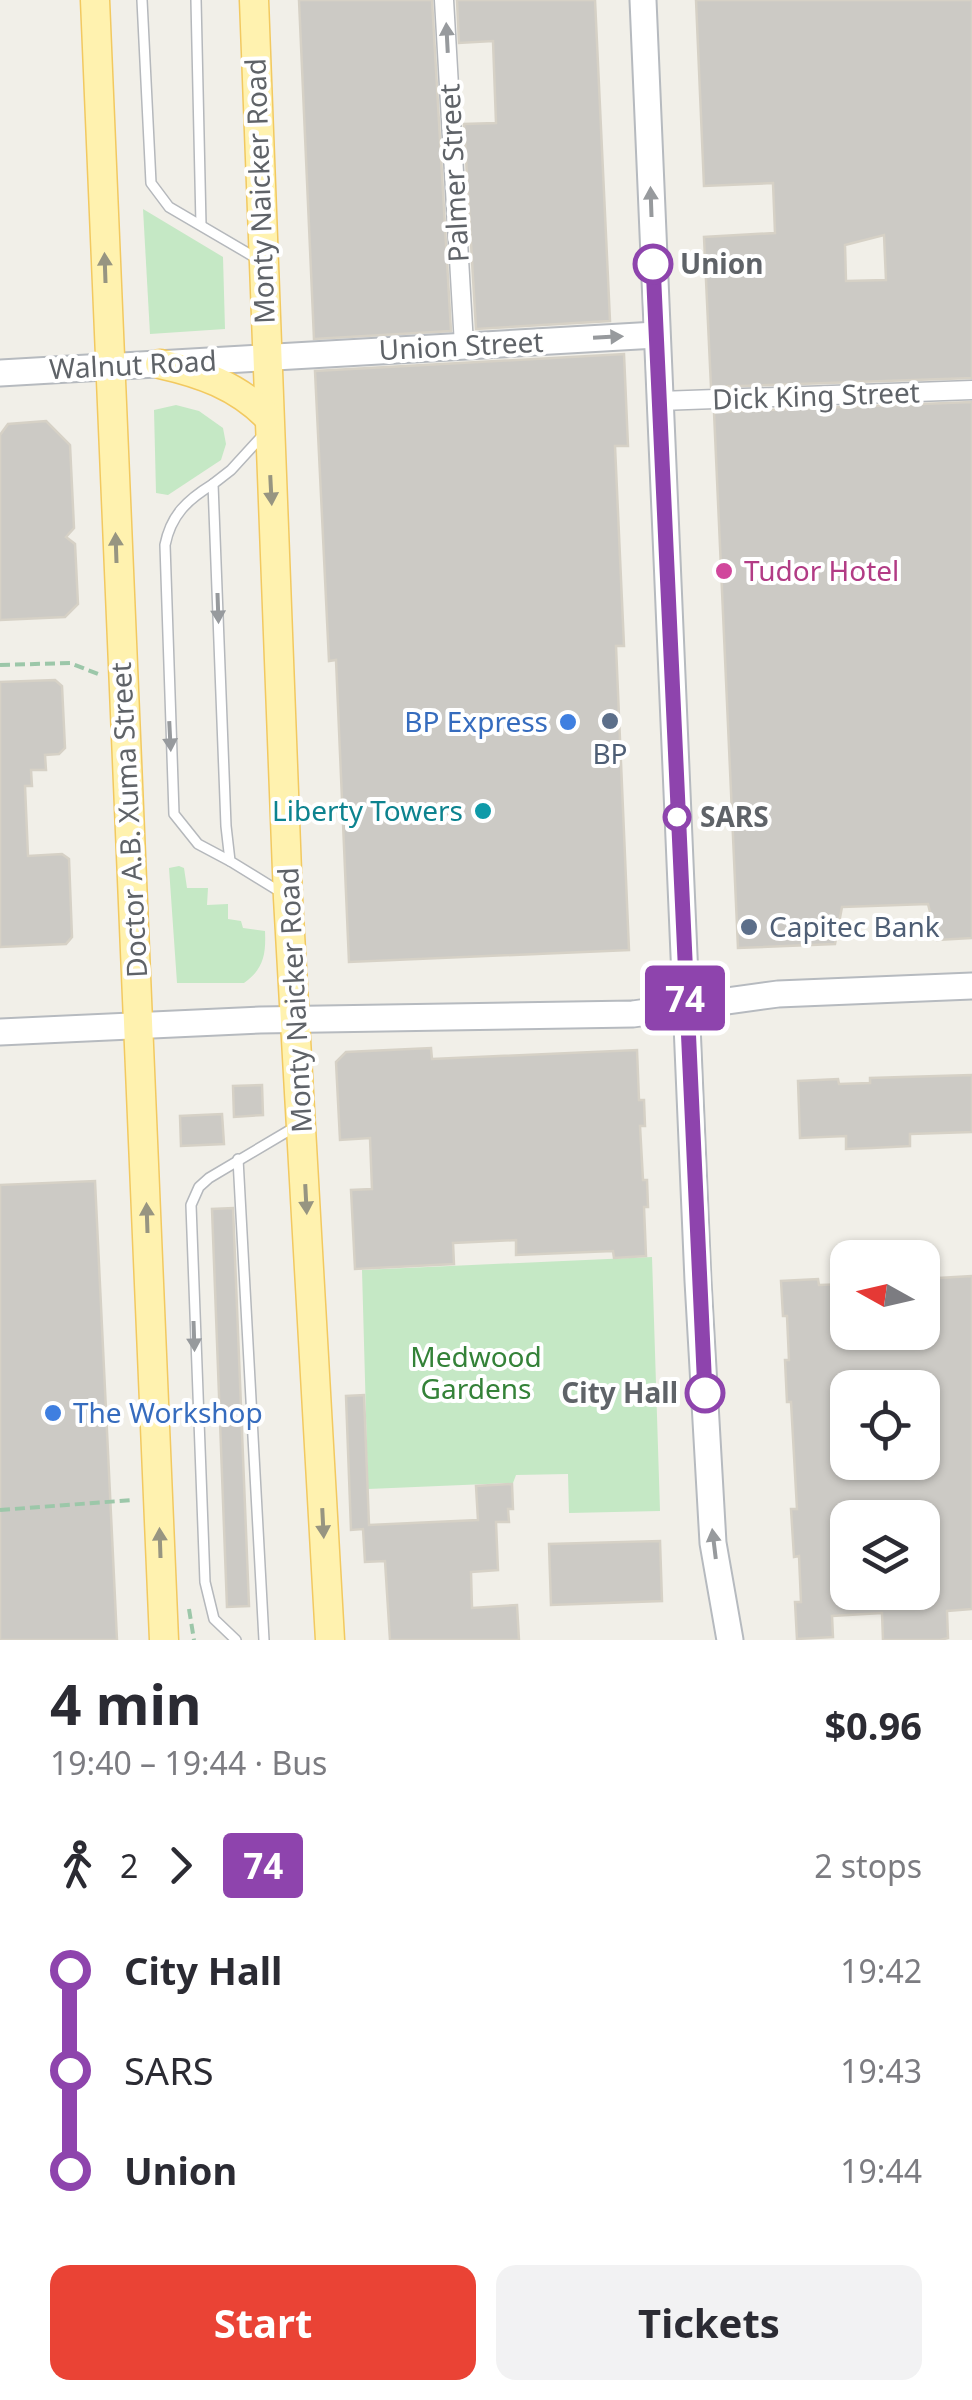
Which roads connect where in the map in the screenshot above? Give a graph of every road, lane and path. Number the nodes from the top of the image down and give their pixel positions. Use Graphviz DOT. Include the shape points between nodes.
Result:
graph roads {
  1 [pos="95,0"];
  2 [pos="142,0"];
  3 [pos="196,0"];
  4 [pos="254,0"];
  5 [pos="444,0"];
  6 [pos="643,0"];
  7 [pos="200,225"];
  8 [pos="262,262"];
  9 [pos="656,335"];
  10 [pos="464,345"];
  11 [pos="266,358"];
  12 [pos="160,364"];
  13 [pos="109,365"];
  14 [pos="0,373"];
  15 [pos="972,390"];
  16 [pos="660,402"];
  17 [pos="268,423"];
  18 [pos="213,484"];
  19 [pos="0,665"];
  20 [pos="122,680"];
  21 [pos="230,862"];
  22 [pos="288,898"];
  23 [pos="972,986"];
  24 [pos="685,1005"];
  25 [pos="296,1019"];
  26 [pos="140,1027"];
  27 [pos="0,1032"];
  28 [pos="302,1123"];
  29 [pos="238,1159"];
  30 [pos="158,1498"];
  31 [pos="0,1510"];
  32 [pos="164,1640"];
  33 [pos="236,1640"];
  34 [pos="264,1640"];
  35 [pos="330,1640"];
  36 [pos="730,1640"];
  13 -- 1 [label="main road, Doctor A.B. Xuma Street, one-way"];
  2 -- 7 [label="lane" via="150,183 169,207"];
  3 -- 7 [label="lane"];
  4 -- 8 [label="main road, Monty Naicker Road"];
  10 -- 5 [label="street, Palmer Street, one-way"];
  9 -- 6 [label="main road, one-way"];
  7 -- 8 [label="lane"];
  8 -- 11 [label="main road, Monty Naicker Road"];
  10 -- 9 [label="main road, Union Street, one-way"];
  9 -- 16 [label="main road"];
  10 -- 11 [label="main road, Union Street"];
  11 -- 12 [label="main road, Walnut Road"];
  11 -- 17 [label="main road, Monty Naicker Road"];
  12 -- 13 [label="main road, Walnut Road"];
  12 -- 17 [label="main road" via="236,390"];
  13 -- 14 [label="main road, Walnut Road"];
  20 -- 13 [label="main road, Doctor A.B. Xuma Street, one-way"];
  15 -- 16 [label="street, Dick King Street"];
  16 -- 24 [label="main road"];
  17 -- 18 [label="lane"];
  17 -- 22 [label="main road, Monty Naicker Road, one-way"];
  18 -- 21 [label="lane, one-way"];
  18 -- 21 [label="lane, one-way" via="178,511 165,546 170,740 174,814 198,844"];
  19 -- 20 [label="path" via="70,663"];
  20 -- 26 [label="main road, Doctor A.B. Xuma Street"];
  21 -- 22 [label="lane"];
  22 -- 25 [label="main road, Monty Naicker Road"];
  23 -- 24 [label="main road"];
  24 -- 25 [label="main road" via="632,1014"];
  36 -- 24 [label="main road, one-way" via="713,1543"];
  25 -- 26 [label="main road"];
  25 -- 28 [label="main road, Monty Naicker Road"];
  26 -- 27 [label="main road"];
  30 -- 26 [label="main road, Doctor A.B. Xuma Street, one-way"];
  28 -- 29 [label="lane"];
  28 -- 35 [label="main road, Monty Naicker Road, one-way"];
  29 -- 33 [label="lane, one-way" via="198,1187 190,1205 205,1582 214,1619"];
  29 -- 34 [label="lane"];
  30 -- 31 [label="path"];
  32 -- 30 [label="main road, Doctor A.B. Xuma Street, one-way"];
}
